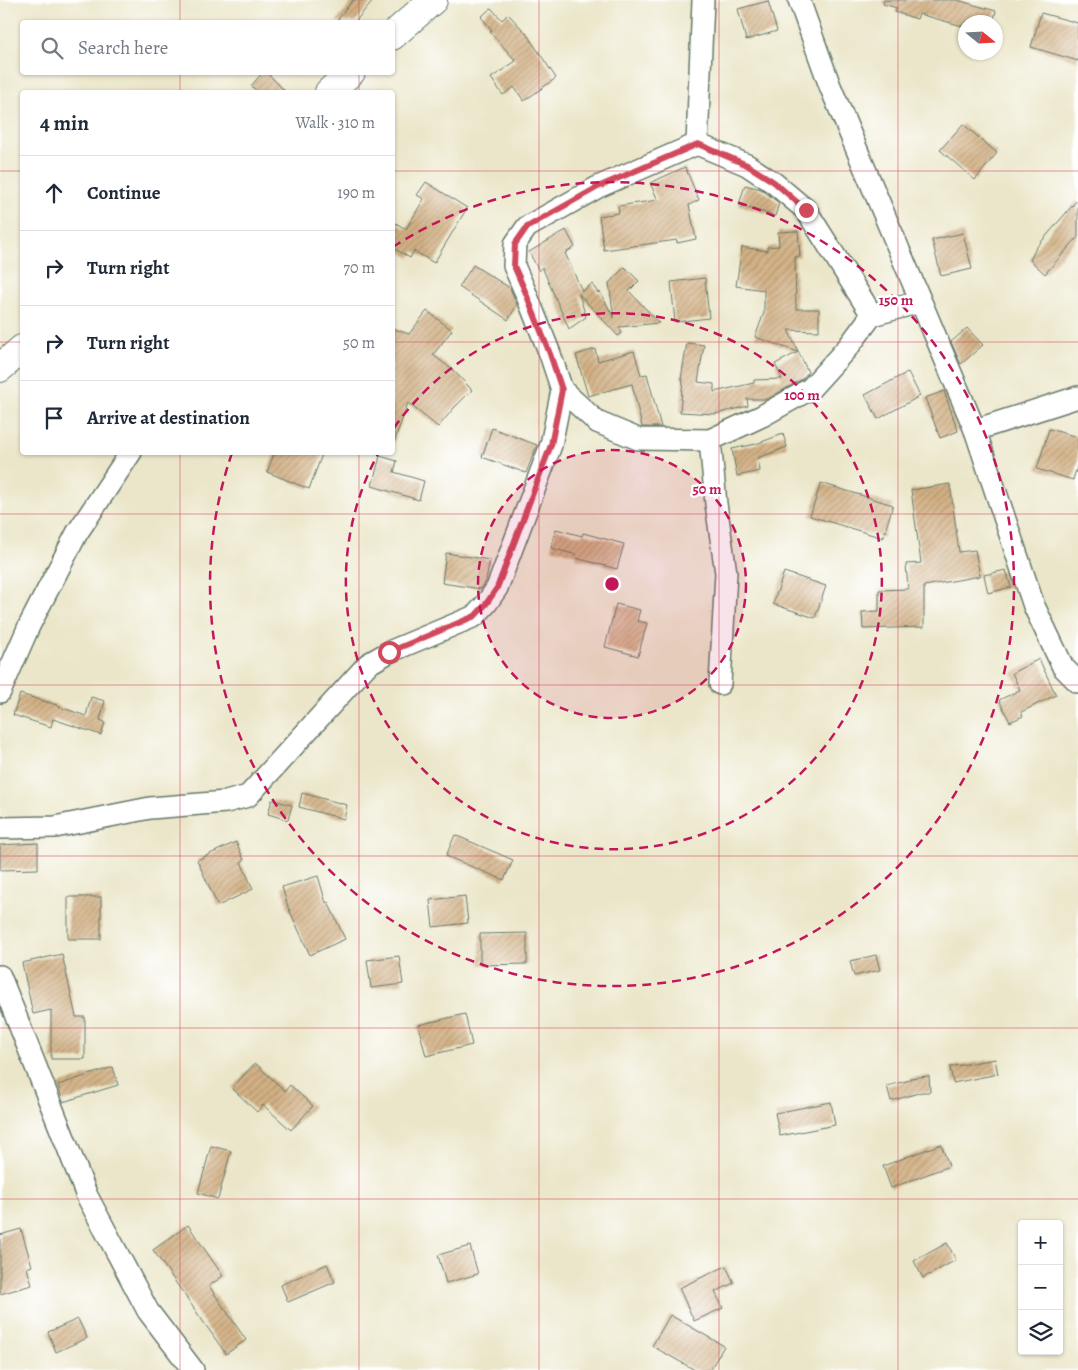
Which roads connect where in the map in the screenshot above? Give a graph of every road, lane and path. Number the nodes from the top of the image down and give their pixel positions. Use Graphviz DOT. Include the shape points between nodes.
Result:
graph roads {
  1 [pos="433,0"];
  2 [pos="704,0"];
  3 [pos="799,0"];
  4 [pos="395,33"];
  5 [pos="348,75"];
  6 [pos="331,90"];
  7 [pos="698,144"];
  8 [pos="920,302"];
  9 [pos="872,315"];
  10 [pos="20,351"];
  11 [pos="0,368"];
  12 [pos="562,390"];
  13 [pos="1078,397"];
  14 [pos="975,430"];
  15 [pos="710,440"];
  16 [pos="129,455"];
  17 [pos="1078,682"];
  18 [pos="720,684"];
  19 [pos="0,692"];
  20 [pos="0,828"];
  21 [pos="0,976"];
  22 [pos="193,1370"];
  1 -- 4 [label="main road"];
  2 -- 7 [label="street"];
  3 -- 8 [label="street" via="830,86"];
  5 -- 6 [label="main road"];
  7 -- 9 [label="street" via="747,165 774,182 806,210"];
  7 -- 12 [label="street" via="598,187 527,227 515,244 514,266"];
  8 -- 9 [label="street"];
  8 -- 14 [label="street"];
  9 -- 15 [label="street" via="810,389"];
  10 -- 11 [label="main road"];
  12 -- 15 [label="street" via="597,422 638,439"];
  12 -- 20 [label="street" via="551,445 497,588 486,604 475,616 368,664 248,796 226,802 150,808 55,827"];
  13 -- 14 [label="street"];
  14 -- 17 [label="street" via="1034,606 1063,667"];
  15 -- 18 [label="street" via="726,573"];
  16 -- 19 [label="street" via="77,533"];
  21 -- 22 [label="street" via="87,1196 148,1311"];
}
